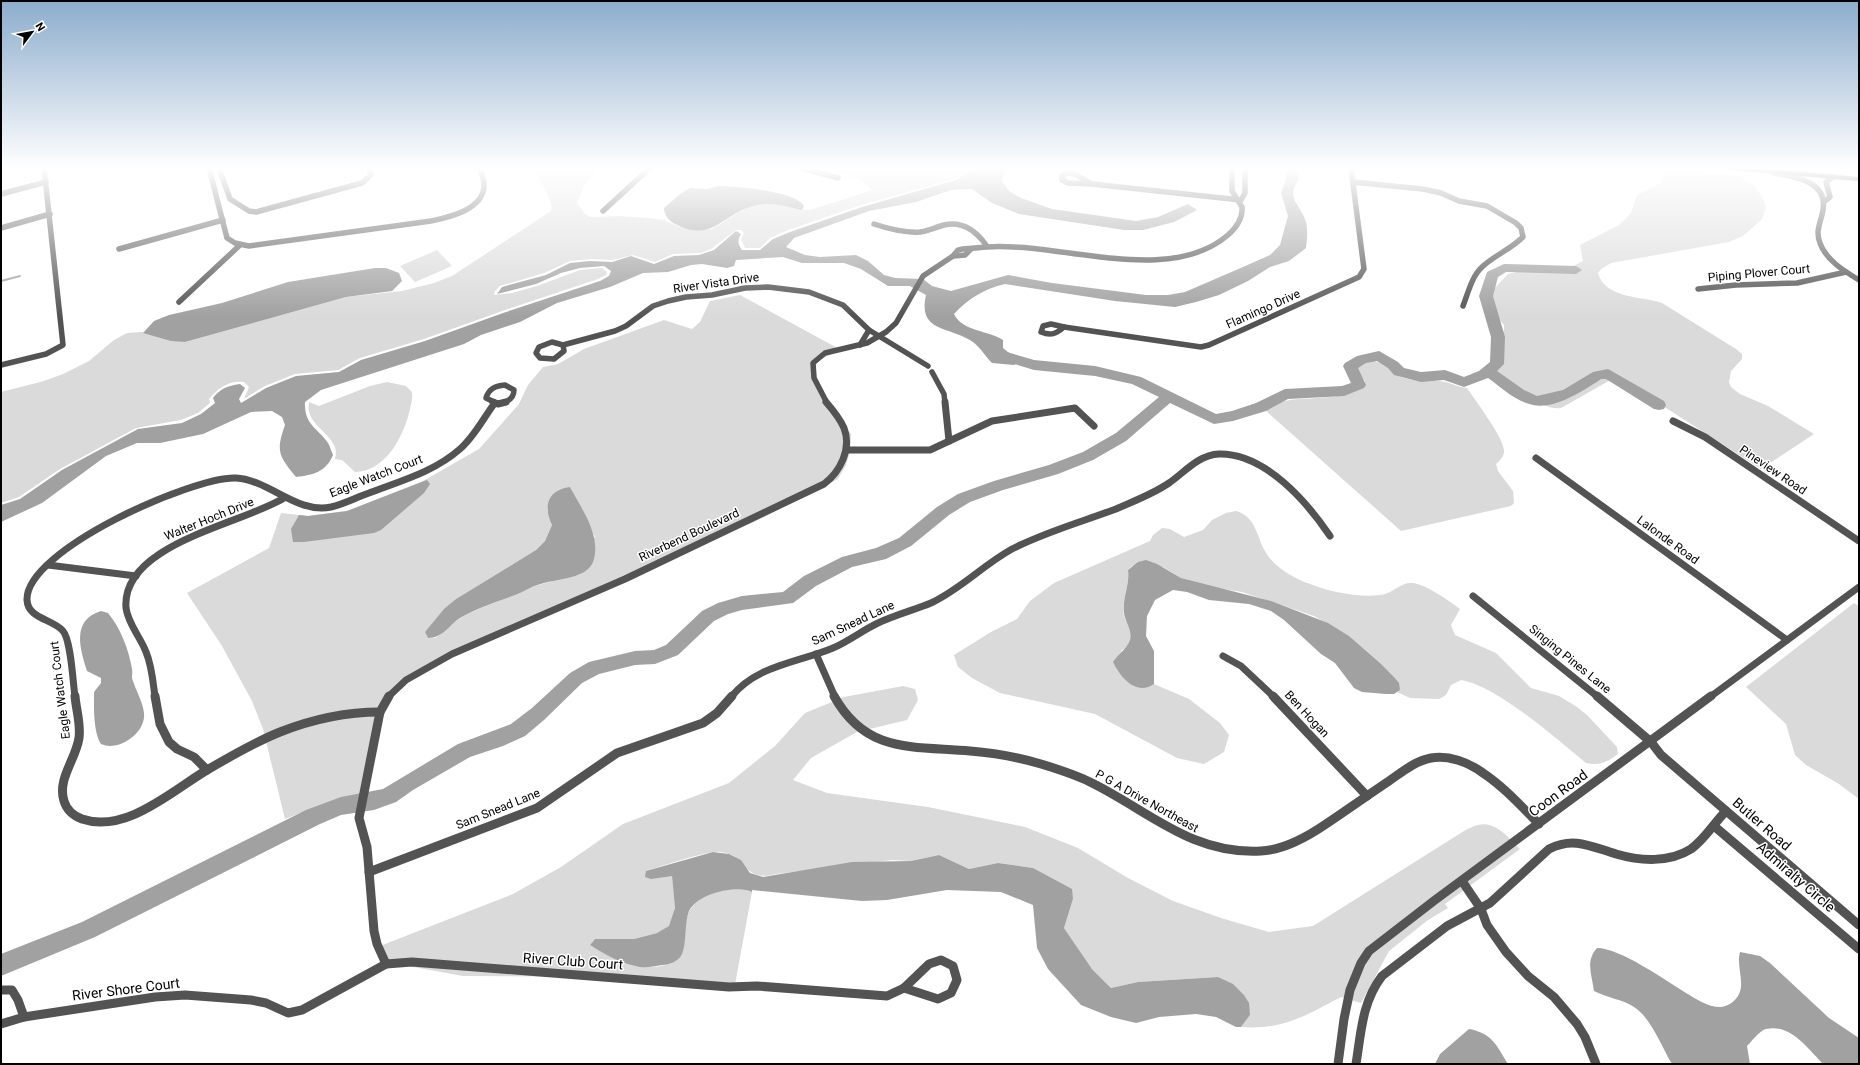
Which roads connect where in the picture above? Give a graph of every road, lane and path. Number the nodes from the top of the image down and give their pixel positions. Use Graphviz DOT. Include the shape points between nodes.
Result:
graph roads {
  1 [pos="37,218"];
  2 [pos="50,218"];
  3 [pos="444,218"];
  4 [pos="1241,218"];
  5 [pos="1358,218"];
  6 [pos="1507,218"];
  7 [pos="1821,218"];
  8 [pos="223,220"];
  9 [pos="874,224"];
  10 [pos="1,228"];
  11 [pos="240,245"];
  12 [pos="986,245"];
  13 [pos="119,249"];
  14 [pos="1846,272"];
  15 [pos="1859,280"];
  16 [pos="1698,289"];
  17 [pos="179,302"];
  18 [pos="1463,306"];
  19 [pos="1064,326"];
  20 [pos="869,330"];
  21 [pos="878,336"];
  22 [pos="563,345"];
  23 [pos="860,345"];
  24 [pos="1,365"];
  25 [pos="494,404"];
  26 [pos="1673,421"];
  27 [pos="1094,426"];
  28 [pos="949,441"];
  29 [pos="847,450"];
  30 [pos="1536,458"];
  31 [pos="284,498"];
  32 [pos="1330,536"];
  33 [pos="1859,541"];
  34 [pos="48,566"];
  35 [pos="136,576"];
  36 [pos="1859,587"];
  37 [pos="1473,596"];
  38 [pos="1788,640"];
  39 [pos="816,654"];
  40 [pos="1223,656"];
  41 [pos="380,712"];
  42 [pos="1651,742"];
  43 [pos="207,770"];
  44 [pos="1367,796"];
  45 [pos="1726,811"];
  46 [pos="1539,824"];
  47 [pos="1714,826"];
  48 [pos="369,872"];
  49 [pos="1462,881"];
  50 [pos="1481,909"];
  51 [pos="1859,924"];
  52 [pos="1859,949"];
  53 [pos="386,964"];
  54 [pos="904,988"];
  55 [pos="1,990"];
  56 [pos="24,1017"];
  57 [pos="1,1024"];
  58 [pos="1338,1064"];
  59 [pos="1356,1064"];
  60 [pos="1596,1064"];
  1 -- 10 [label="street"];
  2 -- 24 [label="street" via="63,345 46,354"];
  3 -- 11 [label="street" via="278,243"];
  4 -- 12 [label="street, Riverbend Boulevard" via="1228,235 1206,248 1173,258 1132,260 1016,244"];
  5 -- 19 [label="street, Flamingo Drive" via="1364,269 1359,277 1209,345 1201,347"];
  6 -- 18 [label="street" via="1516,223 1523,232 1522,237 1515,245 1482,267"];
  7 -- 14 [label="street" via="1818,234 1820,243 1827,256"];
  8 -- 11 [label="street" via="227,238"];
  8 -- 13 [label="street"];
  9 -- 12 [label="street" via="914,233 929,231 950,223 958,224 975,233"];
  11 -- 17 [label="street"];
  12 -- 21 [label="street, Riverbend Boulevard" via="970,249 965,255 953,256 927,271 896,323"];
  14 -- 15 [label="street"];
  14 -- 16 [label="street, Piping Plover Court" via="1792,283"];
  20 -- 21 [label="street, River Vista Drive"];
  20 -- 22 [label="street, River Vista Drive" via="850,309 829,299 809,292 760,286 668,301 653,306 615,331"];
  20 -- 23 [label="street"];
  21 -- 23 [label="street, Riverbend Boulevard"];
  21 -- 28 [label="street, River Vista Drive" via="930,369 944,394"];
  23 -- 29 [label="street, Riverbend Boulevard" via="825,353 813,363 812,369 823,398 846,431"];
  25 -- 31 [label="street, Eagle Watch Court" via="462,447 444,462 425,471 329,507 310,507"];
  26 -- 33 [label="street, Pineview Road" via="1705,438"];
  27 -- 28 [label="street" via="1075,408 992,421"];
  28 -- 29 [label="street" via="930,450"];
  29 -- 41 [label="street, Riverbend Boulevard" via="836,473 823,485 600,590 451,655 405,680 387,697"];
  30 -- 38 [label="street, Lalonde Road"];
  31 -- 34 [label="street, Eagle Watch Court" via="249,480 230,478 208,482 115,517 80,538"];
  31 -- 35 [label="street, Walter Hoch Drive" via="260,511 170,546 151,559"];
  32 -- 39 [label="street, Sam Snead Lane" via="1313,511 1265,468 1241,456 1212,454 1194,461 1178,477 1163,486 1128,503 1030,541 1004,554 972,579 938,599 899,614"];
  34 -- 35 [label="street"];
  34 -- 43 [label="street, Eagle Watch Court" via="33,582 27,600 34,615 59,626 67,637 79,730 76,751 62,784 64,805 70,813 78,819 90,822 124,818 145,810"];
  35 -- 43 [label="street, Walter Hoch Drive" via="127,593 126,609 148,656 164,736 176,750 191,756"];
  36 -- 38 [label="street, Coon Road"];
  37 -- 42 [label="street, Singing Pines Lane"];
  38 -- 42 [label="street, Coon Road"];
  39 -- 44 [label="street, P G A Drive Northeast" via="841,709 855,724 876,738 899,745 983,752 1040,763 1090,782 1112,793 1169,830 1214,848 1249,852 1288,845 1309,835"];
  39 -- 48 [label="street, Sam Snead Lane" via="751,678 734,691 720,710 707,720 617,753 561,794 537,808"];
  40 -- 44 [label="street, Ben Hogan" via="1241,666 1259,681"];
  41 -- 43 [label="street, Eagle Watch Court" via="344,713 293,727 248,747"];
  41 -- 48 [label="street, Riverbend Boulevard" via="359,818"];
  42 -- 45 [label="street, Butler Road" via="1661,755"];
  42 -- 46 [label="street, Coon Road"];
  44 -- 46 [label="street, P G A Drive Northeast" via="1421,760 1443,756 1456,758 1484,772"];
  45 -- 47 [label="street"];
  45 -- 51 [label="street, Butler Road"];
  46 -- 49 [label="street, Coon Road"];
  47 -- 50 [label="street" via="1709,834 1690,850 1662,859 1631,858 1587,843 1562,843 1535,859 1521,875"];
  47 -- 52 [label="street, Admiralty Circle"];
  48 -- 53 [label="street" via="374,931"];
  49 -- 50 [label="street"];
  49 -- 58 [label="street, Coon Road" via="1369,951 1362,960 1351,986"];
  50 -- 59 [label="street" via="1448,925 1374,984 1365,1007"];
  50 -- 60 [label="street" via="1487,925 1516,965 1554,997 1578,1024"];
  53 -- 54 [label="street, River Club Court" via="412,962 729,987 757,986 887,996"];
  53 -- 56 [label="street, River Shore Court" via="302,1010 288,1013 252,1000 185,995 148,998"];
  54 -- 54 [label="street, River Club Court" via="938,999 951,993 957,980 953,966 941,960 929,964"];
  55 -- 56 [label="street" via="12,990"];
  56 -- 57 [label="street, River Shore Court"];
}
